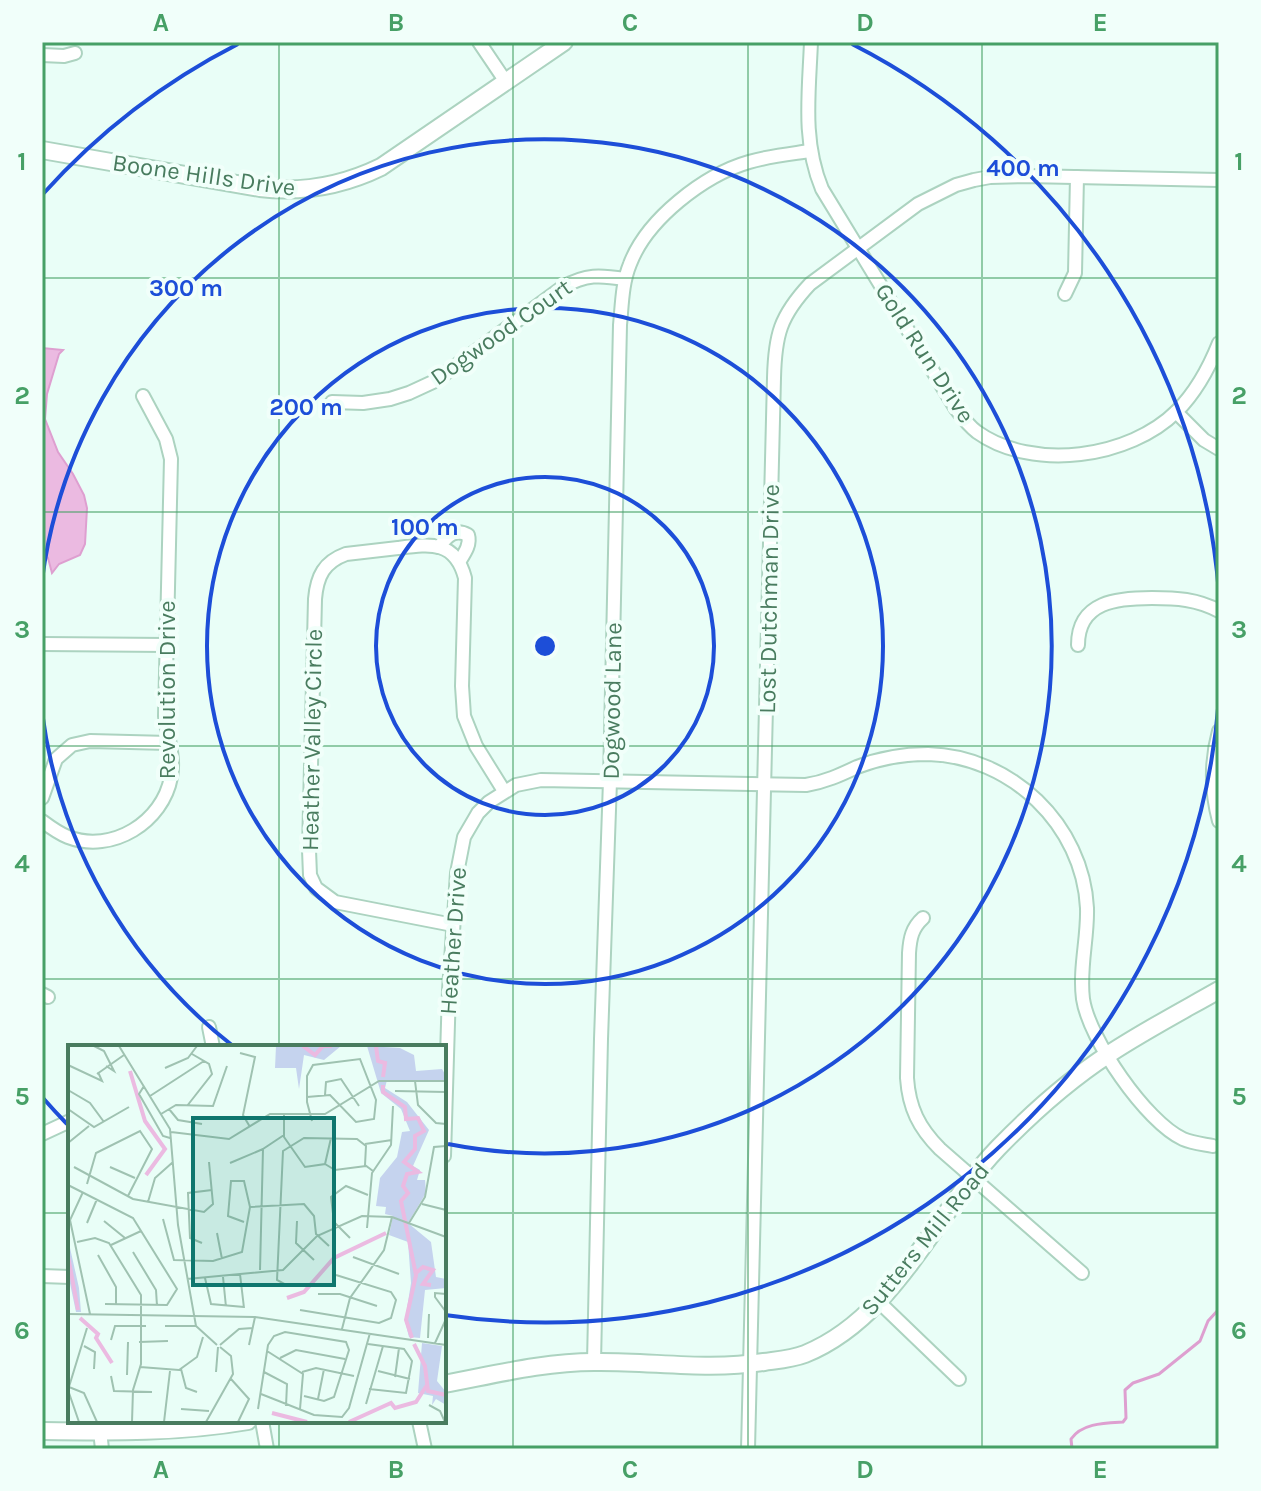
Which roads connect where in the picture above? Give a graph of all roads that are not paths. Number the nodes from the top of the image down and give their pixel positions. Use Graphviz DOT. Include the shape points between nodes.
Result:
graph roads {
  1 [pos="479,42"];
  2 [pos="564,42"];
  3 [pos="811,42"];
  4 [pos="75,53"];
  5 [pos="42,55"];
  6 [pos="506,82"];
  7 [pos="42,150"];
  8 [pos="810,151"];
  9 [pos="1077,177"];
  10 [pos="1219,180"];
  11 [pos="857,249"];
  12 [pos="625,279"];
  13 [pos="1065,294"];
  14 [pos="1219,343"];
  15 [pos="143,396"];
  16 [pos="332,402"];
  17 [pos="1176,412"];
  18 [pos="1219,449"];
  19 [pos="439,547"];
  20 [pos="459,562"];
  21 [pos="1219,611"];
  22 [pos="42,644"];
  23 [pos="167,645"];
  24 [pos="1078,645"];
  25 [pos="1219,731"];
  26 [pos="169,743"];
  27 [pos="610,781"];
  28 [pos="765,785"];
  29 [pos="504,791"];
  30 [pos="42,798"];
  31 [pos="42,821"];
  32 [pos="1219,821"];
  33 [pos="923,918"];
  34 [pos="453,925"];
  35 [pos="1219,990"];
  36 [pos="209,1027"];
  37 [pos="213,1045"];
  38 [pos="446,1045"];
  39 [pos="1107,1055"];
  40 [pos="68,1122"];
  41 [pos="42,1134"];
  42 [pos="1213,1146"];
  43 [pos="972,1177"];
  44 [pos="1082,1273"];
  45 [pos="42,1276"];
  46 [pos="68,1277"];
  47 [pos="879,1302"];
  48 [pos="594,1362"];
  49 [pos="750,1364"];
  50 [pos="959,1379"];
  51 [pos="446,1384"];
  52 [pos="236,1423"];
  53 [pos="262,1423"];
  54 [pos="419,1423"];
  55 [pos="42,1431"];
  56 [pos="100,1431"];
  57 [pos="102,1449"];
  58 [pos="267,1449"];
  59 [pos="425,1449"];
  60 [pos="748,1449"];
  1 -- 6 [label="street"];
  2 -- 6 [label="street, Boone Hills Drive"];
  3 -- 8 [label="street, Gold Run Drive"];
  4 -- 5 [label="street"];
  6 -- 7 [label="street, Boone Hills Drive" via="381,167 323,188 260,188"];
  8 -- 11 [label="street, Gold Run Drive" via="822,189"];
  8 -- 12 [label="street, Dogwood Lane" via="748,162 696,189 656,222"];
  9 -- 10 [label="street, Lost Dutchman Drive"];
  9 -- 11 [label="street, Lost Dutchman Drive" via="990,177 956,185 918,204"];
  9 -- 13 [label="street" via="1075,273"];
  11 -- 17 [label="street, Gold Run Drive" via="956,409 993,441 1031,453 1095,453 1135,439"];
  11 -- 28 [label="street, Lost Dutchman Drive" via="797,297 778,331"];
  12 -- 16 [label="street, Dogwood Court" via="578,279 435,381 409,393 363,403"];
  12 -- 27 [label="street, Dogwood Lane"];
  14 -- 17 [label="street, Gold Run Drive" via="1203,377"];
  15 -- 23 [label="street, Revolution Drive" via="171,459"];
  17 -- 18 [label="street"];
  19 -- 20 [label="street"];
  19 -- 20 [label="street, Heather Valley Circle" via="453,533 468,535 468,548"];
  19 -- 34 [label="street, Heather Valley Circle" via="346,554 321,572 315,599 309,863 316,888 335,902"];
  20 -- 29 [label="street, Heather Valley Circle" via="465,578 464,716"];
  21 -- 24 [label="street" via="1190,600 1116,599 1090,613 1081,624"];
  22 -- 23 [label="street"];
  23 -- 26 [label="street, Revolution Drive"];
  25 -- 32 [label="street" via="1213,790"];
  26 -- 30 [label="street" via="72,745 56,759"];
  26 -- 31 [label="street, Revolution Drive" via="168,790 137,829 111,840 83,841"];
  27 -- 28 [label="street"];
  27 -- 29 [label="street" via="541,780"];
  27 -- 48 [label="street, Dogwood Lane"];
  28 -- 39 [label="street" via="823,782 891,757 930,754 971,760 1027,789 1065,836 1082,875 1087,915 1083,999"];
  28 -- 49 [label="street, Lost Dutchman Drive"];
  29 -- 34 [label="street, Heather Drive" via="478,813 464,837"];
  33 -- 43 [label="street" via="911,935 909,953 908,1095 928,1138"];
  34 -- 38 [label="street, Heather Drive"];
  35 -- 39 [label="street, Sutters Mill Road"];
  36 -- 37 [label="street"];
  39 -- 42 [label="street" via="1171,1131"];
  39 -- 43 [label="street, Sutters Mill Road" via="1019,1128"];
  40 -- 41 [label="street"];
  43 -- 44 [label="street"];
  43 -- 47 [label="street, Sutters Mill Road"];
  45 -- 46 [label="street"];
  47 -- 49 [label="street, Sutters Mill Road" via="860,1321 815,1349"];
  47 -- 50 [label="street"];
  48 -- 49 [label="street, Sutters Mill Road"];
  48 -- 51 [label="street, Sutters Mill Road"];
  49 -- 60 [label="street, Lost Dutchman Drive"];
  52 -- 56 [label="street" via="194,1430"];
  53 -- 58 [label="street"];
  54 -- 59 [label="street"];
  55 -- 56 [label="street"];
  56 -- 57 [label="street"];
}
